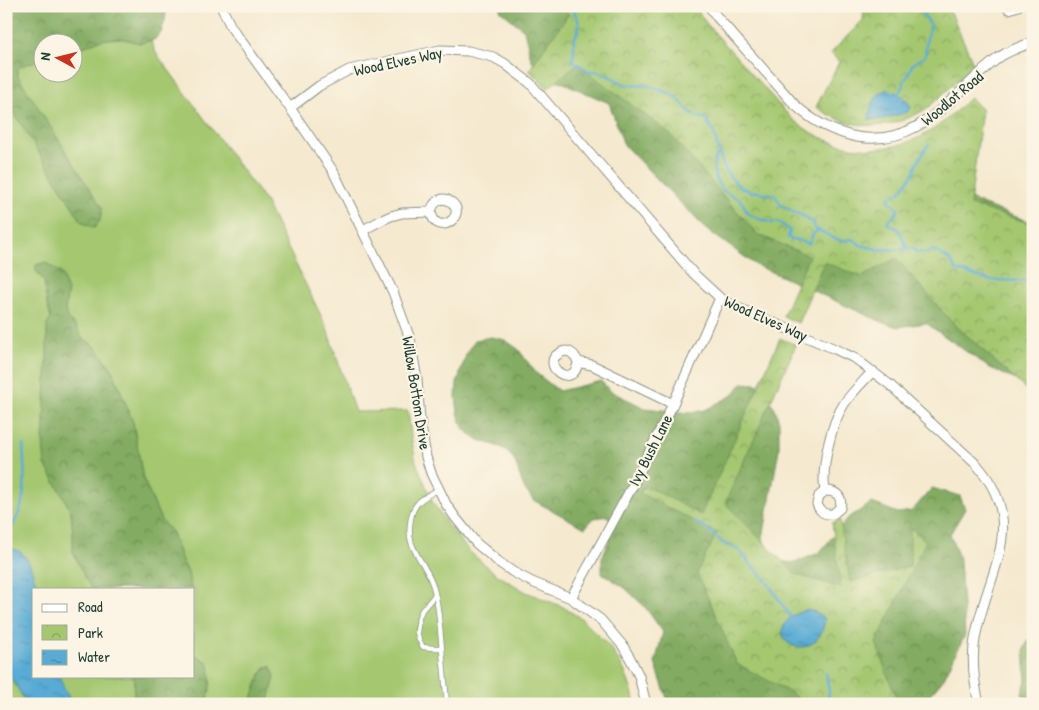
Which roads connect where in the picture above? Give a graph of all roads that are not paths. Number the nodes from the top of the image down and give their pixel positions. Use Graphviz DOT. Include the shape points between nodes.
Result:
graph roads {
  1 [pos="221,6"];
  2 [pos="709,6"];
  3 [pos="1008,6"];
  4 [pos="1018,6"];
  5 [pos="1033,42"];
  6 [pos="290,108"];
  7 [pos="430,212"];
  8 [pos="363,230"];
  9 [pos="720,298"];
  10 [pos="578,362"];
  11 [pos="873,371"];
  12 [pos="673,404"];
  13 [pos="439,489"];
  14 [pos="825,491"];
  15 [pos="435,595"];
  16 [pos="571,598"];
  17 [pos="441,648"];
  18 [pos="446,704"];
  19 [pos="646,704"];
  20 [pos="979,704"];
  1 -- 6 [label="street, Willow Bottom Drive" via="232,27"];
  2 -- 5 [label="street, Woodlot Road" via="805,114 834,130 863,138 888,136 917,127 1003,55"];
  3 -- 4 [label="street" via="1009,10"];
  6 -- 8 [label="street, Willow Bottom Drive" via="333,171"];
  6 -- 9 [label="street, Wood Elves Way" via="319,86 350,70 440,50 468,51 493,58 530,83 693,273"];
  7 -- 8 [label="street" via="391,216"];
  8 -- 13 [label="street, Willow Bottom Drive" via="393,292 410,339 423,440"];
  9 -- 11 [label="street, Wood Elves Way" via="856,359"];
  9 -- 12 [label="street, Ivy Bush Lane"];
  10 -- 12 [label="street" via="592,365"];
  11 -- 14 [label="street" via="844,404 832,431 823,481"];
  11 -- 20 [label="street, Wood Elves Way" via="977,465 998,498 1002,514 1002,544 978,623 973,655"];
  12 -- 16 [label="street, Ivy Bush Lane"];
  13 -- 15 [label="lane" via="416,504 410,525 413,549 431,580"];
  13 -- 16 [label="street, Willow Bottom Drive" via="455,517 488,554 513,572"];
  15 -- 17 [label="lane"];
  15 -- 17 [label="lane" via="422,610 417,632 423,647"];
  16 -- 19 [label="street, Willow Bottom Drive" via="601,620 623,646 639,676"];
  17 -- 18 [label="lane"];
}
